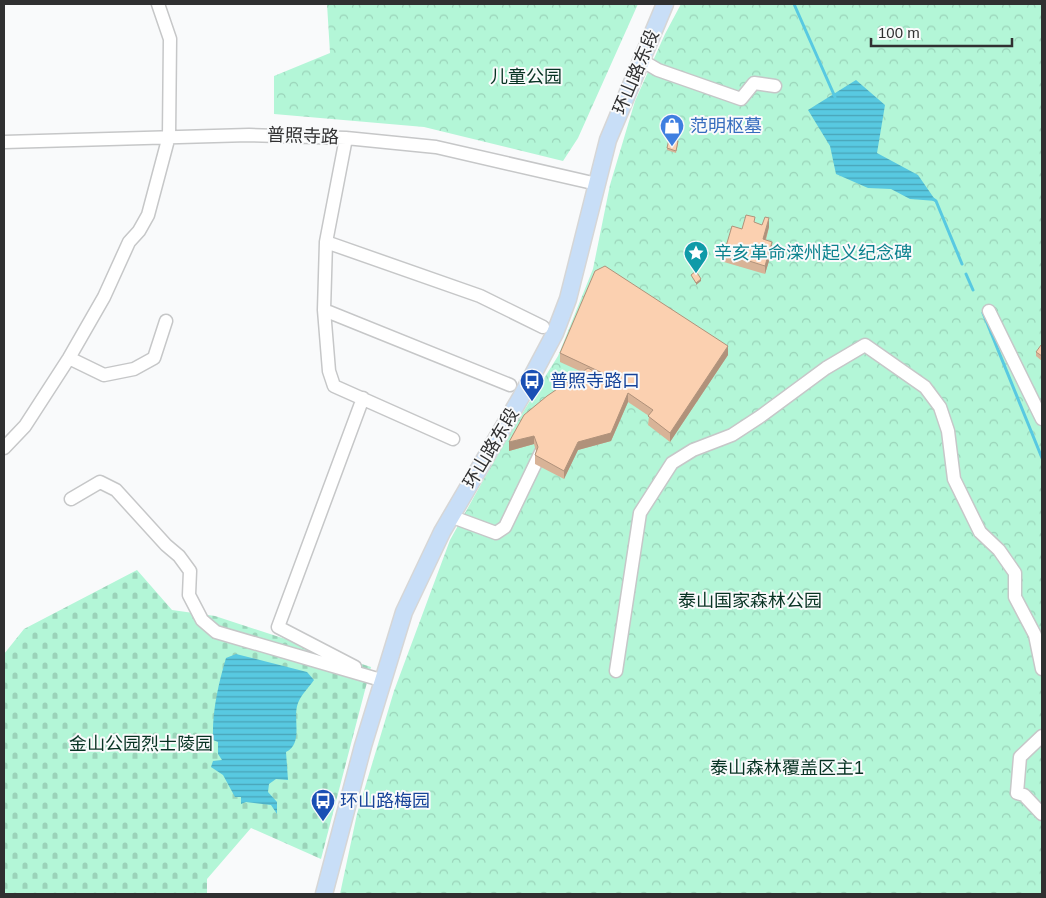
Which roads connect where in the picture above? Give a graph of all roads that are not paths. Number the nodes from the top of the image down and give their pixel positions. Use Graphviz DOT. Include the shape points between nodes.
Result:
graph roads {
  1 [pos="158,4"];
  2 [pos="665,4"];
  3 [pos="641,60"];
  4 [pos="775,86"];
  5 [pos="169,136"];
  6 [pos="346,138"];
  7 [pos="4,142"];
  8 [pos="598,184"];
  9 [pos="326,242"];
  10 [pos="324,310"];
  11 [pos="989,312"];
  12 [pos="166,321"];
  13 [pos="543,327"];
  14 [pos="69,358"];
  15 [pos="510,385"];
  16 [pos="363,398"];
  17 [pos="1042,419"];
  18 [pos="548,434"];
  19 [pos="453,439"];
  20 [pos="4,448"];
  21 [pos="71,499"];
  22 [pos="450,516"];
  23 [pos="1042,669"];
  24 [pos="616,671"];
  25 [pos="382,680"];
  26 [pos="1042,736"];
  27 [pos="1042,814"];
  28 [pos="324,894"];
  1 -- 5 [label="street" via="170,39"];
  2 -- 3 [label="main road, 环山路东段"];
  3 -- 4 [label="street" via="690,82 741,99 754,82"];
  3 -- 8 [label="main road, 环山路东段" via="608,140"];
  5 -- 6 [label="street, 普照寺路" via="302,135"];
  5 -- 7 [label="street, 普照寺路"];
  5 -- 14 [label="street" via="148,215 128,242 104,297"];
  6 -- 8 [label="street, 普照寺路" via="436,147"];
  6 -- 9 [label="street"];
  8 -- 22 [label="main road, 环山路东段" via="568,299 555,333"];
  9 -- 10 [label="street"];
  9 -- 13 [label="street" via="480,296"];
  10 -- 15 [label="street"];
  10 -- 16 [label="street" via="329,372 334,386"];
  11 -- 17 [label="street"];
  12 -- 14 [label="street" via="154,358 134,369 104,375"];
  14 -- 20 [label="street" via="25,426"];
  16 -- 19 [label="street"];
  16 -- 25 [label="street" via="278,627"];
  18 -- 22 [label="street" via="505,527 496,533"];
  21 -- 25 [label="street" via="100,482 116,490 190,571 189,595 202,620 216,632"];
  22 -- 25 [label="main road, 环山路东段" via="404,612"];
  23 -- 24 [label="street" via="1035,634 1015,597 1015,573 999,550 980,532 954,479 948,431 940,407 925,387 865,345 826,368 732,435 693,450 672,463 640,512"];
  25 -- 28 [label="main road, 环山路东段"];
  26 -- 27 [label="street" via="1020,757 1017,793 1024,795"];
}
